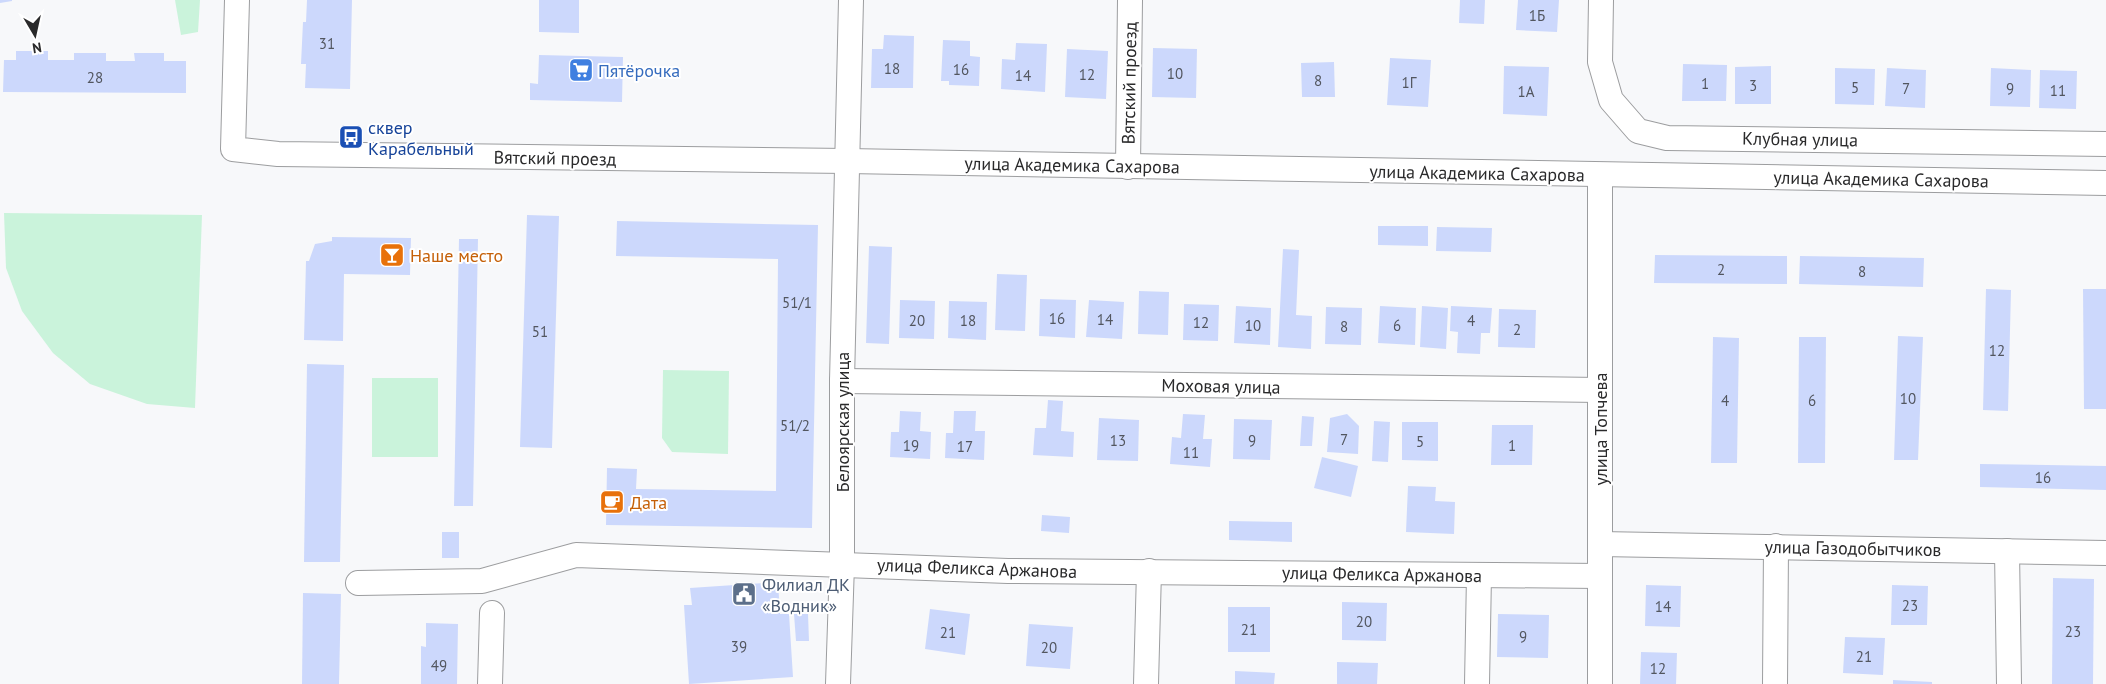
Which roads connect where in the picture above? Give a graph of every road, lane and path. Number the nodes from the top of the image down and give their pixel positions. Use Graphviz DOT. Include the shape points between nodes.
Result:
graph roads {
  1 [pos="237,0"];
  2 [pos="851,0"];
  3 [pos="1130,0"];
  4 [pos="1601,0"];
  5 [pos="2106,144"];
  6 [pos="847,161"];
  7 [pos="1128,167"];
  8 [pos="1600,175"];
  9 [pos="2106,183"];
  10 [pos="842,381"];
  11 [pos="1600,390"];
  12 [pos="1600,544"];
  13 [pos="1776,546"];
  14 [pos="2006,551"];
  15 [pos="2106,553"];
  16 [pos="842,564"];
  17 [pos="1149,571"];
  18 [pos="1479,575"];
  19 [pos="1600,576"];
  20 [pos="358,584"];
  21 [pos="492,613"];
  22 [pos="490,684"];
  23 [pos="838,684"];
  24 [pos="1146,684"];
  25 [pos="1478,684"];
  26 [pos="1600,684"];
  27 [pos="1775,684"];
  28 [pos="2009,684"];
  1 -- 6 [label="street, Вятский проезд" via="233,149 278,154"];
  2 -- 6 [label="street, Белоярская улица"];
  3 -- 7 [label="street, Вятский проезд"];
  4 -- 5 [label="street, Клубная улица" via="1600,62 1611,100 1638,131 1667,138"];
  6 -- 7 [label="street, улица Академика Сахарова"];
  6 -- 10 [label="street, Белоярская улица"];
  7 -- 8 [label="street, улица Академика Сахарова"];
  8 -- 9 [label="street, улица Академика Сахарова"];
  8 -- 11 [label="street, улица Топчева"];
  10 -- 11 [label="street, Моховая улица"];
  10 -- 16 [label="street, Белоярская улица"];
  11 -- 12 [label="street, улица Топчева"];
  12 -- 13 [label="street, улица Газодобытчиков"];
  12 -- 19 [label="street, улица Топчева"];
  13 -- 14 [label="street, улица Газодобытчиков"];
  13 -- 27 [label="street"];
  14 -- 15 [label="street, улица Газодобытчиков"];
  14 -- 28 [label="street"];
  16 -- 17 [label="street, улица Феликса Аржанова"];
  16 -- 20 [label="street, улица Феликса Аржанова" via="576,555 482,581"];
  16 -- 23 [label="street, Белоярская улица"];
  17 -- 18 [label="street, улица Феликса Аржанова"];
  17 -- 24 [label="street"];
  18 -- 19 [label="street, улица Феликса Аржанова"];
  18 -- 25 [label="street"];
  19 -- 26 [label="street, улица Топчева"];
  21 -- 22 [label="street"];
}
